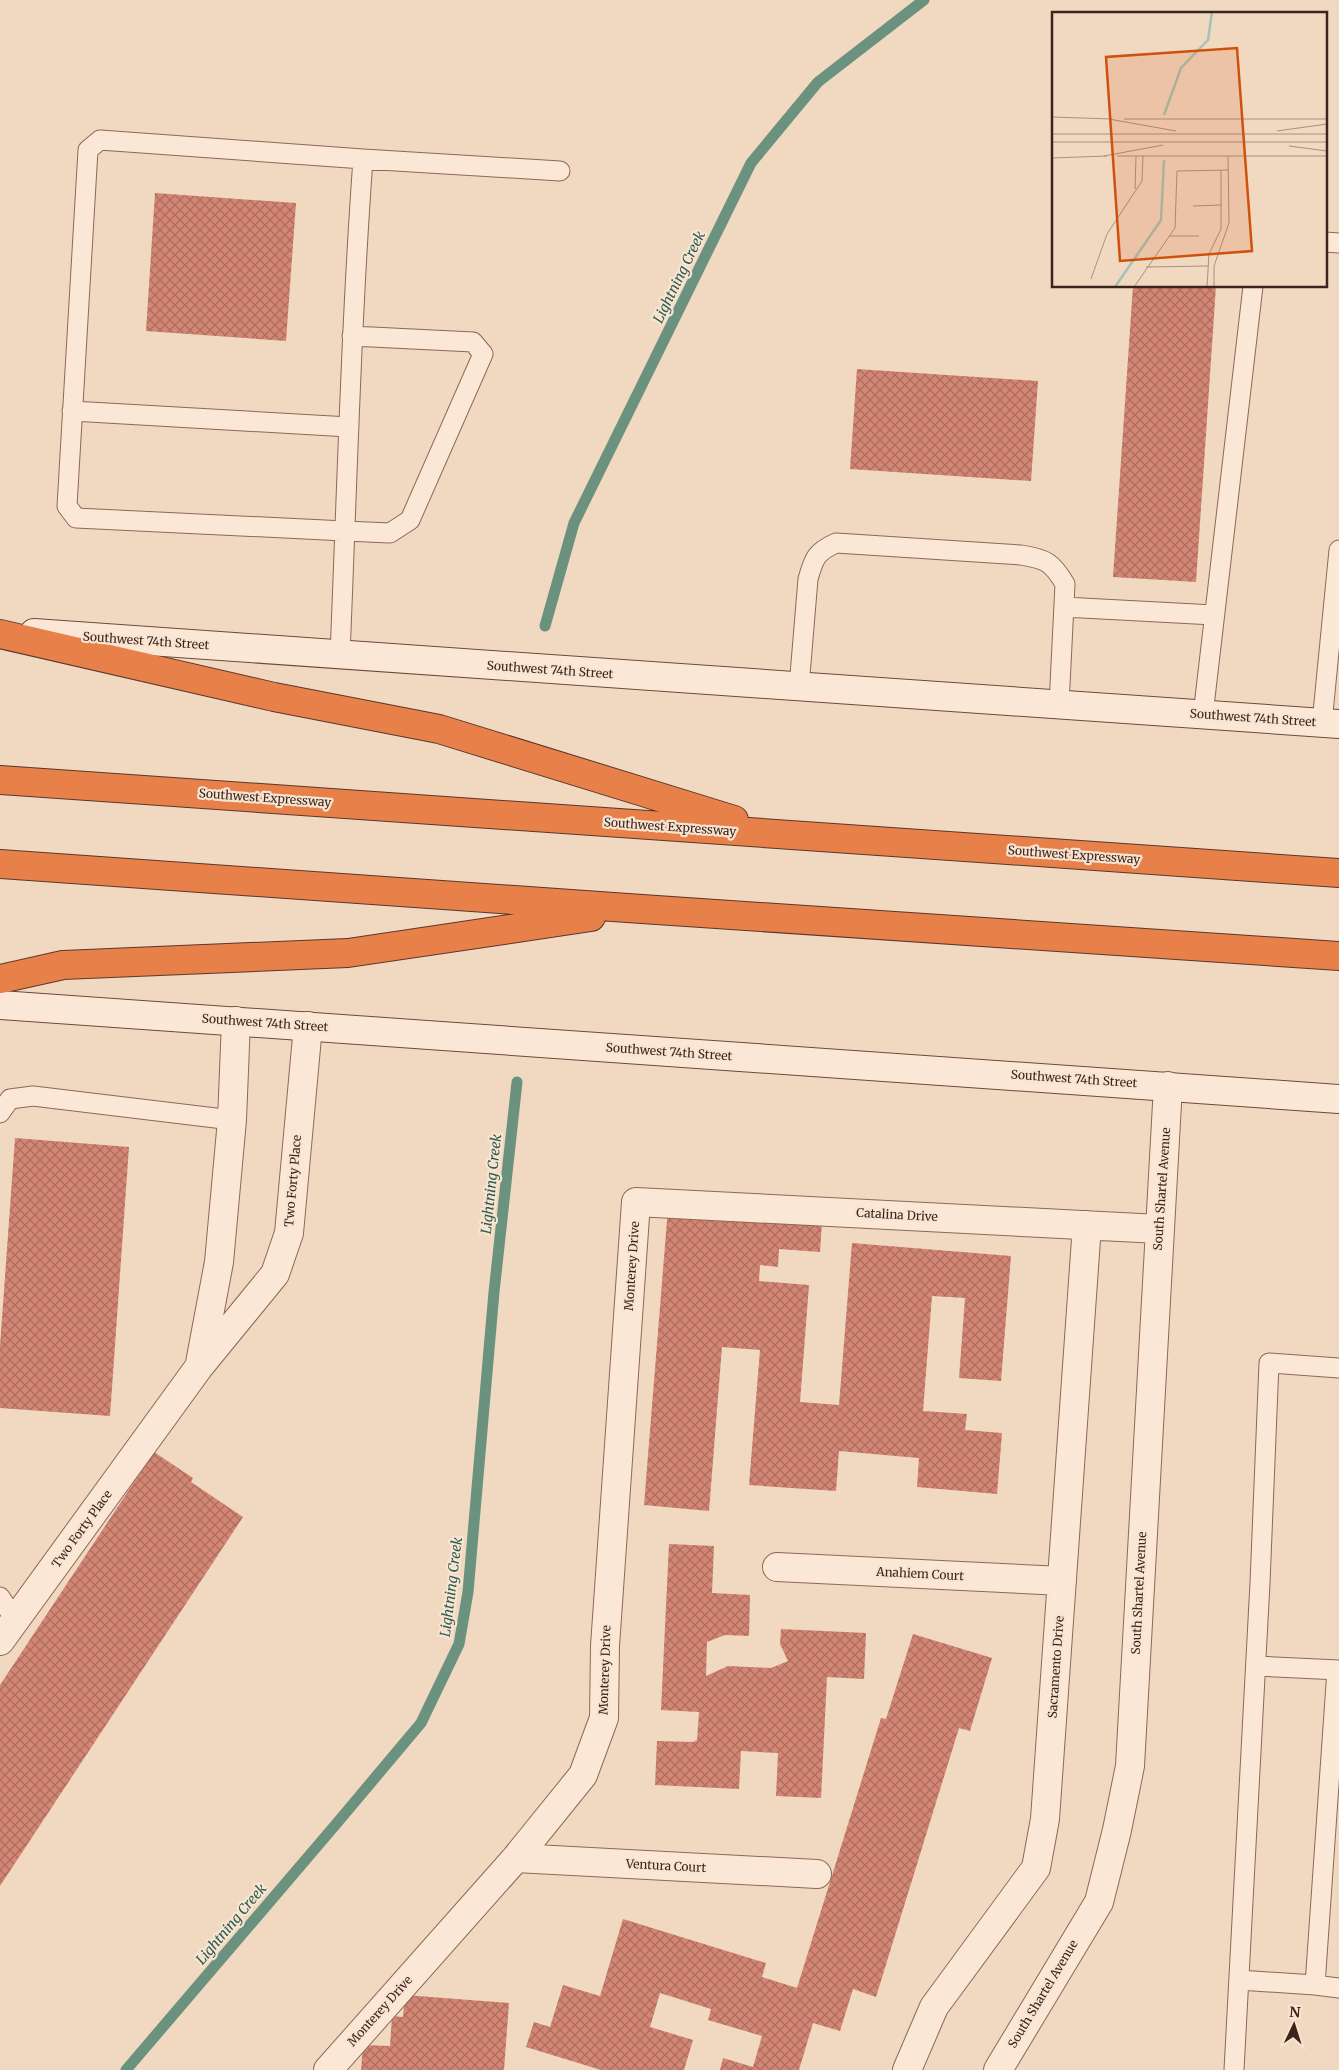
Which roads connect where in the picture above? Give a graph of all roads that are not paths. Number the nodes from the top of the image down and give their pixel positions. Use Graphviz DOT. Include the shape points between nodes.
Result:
graph roads {
  1 [pos="363,159"];
  2 [pos="560,170"];
  3 [pos="1326,242"];
  4 [pos="1339,243"];
  5 [pos="1253,288"];
  6 [pos="352,336"];
  7 [pos="72,411"];
  8 [pos="349,427"];
  9 [pos="345,531"];
  10 [pos="1339,550"];
  11 [pos="1064,607"];
  12 [pos="1214,615"];
  13 [pos="0,633"];
  14 [pos="340,655"];
  15 [pos="799,687"];
  16 [pos="1058,705"];
  17 [pos="1203,715"];
  18 [pos="1330,724"];
  19 [pos="0,780"];
  20 [pos="778,834"];
  21 [pos="0,864"];
  22 [pos="1339,873"];
  23 [pos="642,909"];
  24 [pos="1339,956"];
  25 [pos="0,978"];
  26 [pos="0,1005"];
  27 [pos="236,1021"];
  28 [pos="308,1026"];
  29 [pos="1168,1086"];
  30 [pos="1339,1099"];
  31 [pos="0,1113"];
  32 [pos="232,1120"];
  33 [pos="636,1202"];
  34 [pos="1087,1225"];
  35 [pos="1159,1229"];
  36 [pos="199,1367"];
  37 [pos="1339,1368"];
  38 [pos="777,1567"];
  39 [pos="1062,1581"];
  40 [pos="0,1597"];
  41 [pos="8,1631"];
  42 [pos="1256,1666"];
  43 [pos="1338,1670"];
  44 [pos="516,1858"];
  45 [pos="816,1874"];
  46 [pos="1239,1980"];
  47 [pos="1315,1985"];
  48 [pos="1339,1988"];
  49 [pos="328,2070"];
  50 [pos="907,2070"];
  51 [pos="998,2070"];
  52 [pos="1234,2070"];
  1 -- 2 [label="lane"];
  1 -- 6 [label="lane"];
  1 -- 7 [label="lane" via="100,140 88,150"];
  3 -- 4 [label="lane"];
  5 -- 12 [label="lane"];
  6 -- 8 [label="lane"];
  6 -- 9 [label="lane" via="473,342 483,354 410,520 390,533"];
  7 -- 8 [label="lane"];
  7 -- 9 [label="lane" via="67,506 76,518"];
  8 -- 9 [label="lane"];
  9 -- 14 [label="lane"];
  10 -- 18 [label="lane" via="1332,619"];
  11 -- 12 [label="lane"];
  11 -- 15 [label="lane" via="1065,584 1058,572 1042,558 836,543 820,550 808,579"];
  11 -- 16 [label="lane"];
  12 -- 17 [label="lane"];
  13 -- 14 [label="street, Southwest 74th Street"];
  13 -- 20 [label="highway" via="274,697 439,729"];
  14 -- 15 [label="street, Southwest 74th Street"];
  15 -- 16 [label="street, Southwest 74th Street"];
  16 -- 17 [label="street, Southwest 74th Street"];
  17 -- 18 [label="street, Southwest 74th Street"];
  19 -- 20 [label="highway, Southwest Expressway"];
  20 -- 22 [label="highway, Southwest Expressway"];
  21 -- 23 [label="highway"];
  23 -- 24 [label="highway"];
  23 -- 25 [label="highway" via="348,953 63,965"];
  26 -- 27 [label="street, Southwest 74th Street"];
  27 -- 28 [label="street, Southwest 74th Street"];
  27 -- 32 [label="street, Two Forty Place"];
  28 -- 29 [label="street, Southwest 74th Street"];
  28 -- 36 [label="street, Two Forty Place" via="289,1233 275,1274"];
  29 -- 30 [label="street, Southwest 74th Street"];
  29 -- 35 [label="street, South Shartel Avenue"];
  31 -- 32 [label="lane" via="10,1099 33,1096"];
  32 -- 36 [label="street, Two Forty Place" via="219,1262"];
  33 -- 34 [label="street, Catalina Drive"];
  33 -- 44 [label="street, Monterey Drive" via="605,1646 604,1718 583,1775"];
  34 -- 35 [label="street, Catalina Drive"];
  34 -- 39 [label="street, Sacramento Drive"];
  35 -- 51 [label="street, South Shartel Avenue" via="1130,1766 1098,1902"];
  36 -- 41 [label="street, Two Forty Place"];
  37 -- 42 [label="lane" via="1269,1363"];
  38 -- 39 [label="street, Anahiem Court"];
  39 -- 50 [label="street, Sacramento Drive" via="1045,1819 1036,1868 934,2007"];
  40 -- 41 [label="lane"];
  42 -- 43 [label="lane"];
  42 -- 46 [label="lane"];
  43 -- 47 [label="lane"];
  44 -- 45 [label="street, Ventura Court"];
  44 -- 49 [label="street, Monterey Drive"];
  46 -- 47 [label="lane"];
  46 -- 52 [label="lane"];
  47 -- 48 [label="lane"];
}
